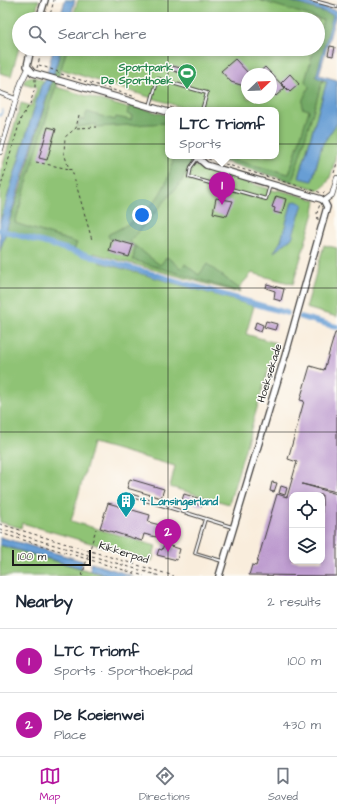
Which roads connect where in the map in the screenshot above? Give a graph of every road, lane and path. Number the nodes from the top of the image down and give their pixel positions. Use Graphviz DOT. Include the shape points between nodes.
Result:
graph roads {
  1 [pos="45,0"];
  2 [pos="54,0"];
  3 [pos="311,0"];
  4 [pos="337,6"];
  5 [pos="41,12"];
  6 [pos="51,12"];
  7 [pos="28,56"];
  8 [pos="40,56"];
  9 [pos="38,65"];
  10 [pos="28,69"];
  11 [pos="36,74"];
  12 [pos="0,93"];
  13 [pos="137,97"];
  14 [pos="16,99"];
  15 [pos="150,106"];
  16 [pos="203,107"];
  17 [pos="165,111"];
  18 [pos="79,115"];
  19 [pos="76,128"];
  20 [pos="96,128"];
  21 [pos="2,138"];
  22 [pos="0,152"];
  23 [pos="197,159"];
  24 [pos="201,159"];
  25 [pos="206,159"];
  26 [pos="36,162"];
  27 [pos="69,169"];
  28 [pos="337,178"];
  29 [pos="270,184"];
  30 [pos="0,189"];
  31 [pos="323,193"];
  32 [pos="324,201"];
  33 [pos="92,240"];
  34 [pos="128,495"];
  35 [pos="205,519"];
  36 [pos="0,524"];
  37 [pos="233,528"];
  38 [pos="0,529"];
  39 [pos="96,529"];
  40 [pos="0,533"];
  41 [pos="90,550"];
  42 [pos="88,555"];
  43 [pos="87,559"];
  44 [pos="223,561"];
  45 [pos="82,576"];
  46 [pos="144,576"];
  47 [pos="160,576"];
  48 [pos="174,576"];
  49 [pos="219,576"];
  1 -- 5 [label="street"];
  2 -- 6 [label="path"];
  3 -- 4 [label="lane"];
  7 -- 10 [label="street"];
  8 -- 9 [label="path"];
  9 -- 11 [label="path"];
  9 -- 13 [label="path"];
  10 -- 11 [label="street"];
  10 -- 14 [label="street"];
  11 -- 15 [label="street"];
  11 -- 30 [label="path" via="30,104 21,118"];
  12 -- 14 [label="street"];
  14 -- 21 [label="street"];
  15 -- 16 [label="lane" via="158,79 207,94"];
  15 -- 17 [label="street"];
  18 -- 19 [label="path"];
  19 -- 20 [label="path"];
  19 -- 27 [label="path" via="69,132 64,140 64,152"];
  21 -- 22 [label="street"];
  23 -- 29 [label="lane" via="191,167 189,177 266,199"];
  24 -- 29 [label="street" via="206,165"];
  25 -- 31 [label="path"];
  26 -- 27 [label="path"];
  27 -- 33 [label="path" via="72,170"];
  28 -- 32 [label="street" via="332,195"];
  29 -- 32 [label="street"];
  32 -- 37 [label="street, Hoeksekade" via="327,210"];
  34 -- 35 [label="lane"];
  35 -- 37 [label="lane"];
  35 -- 44 [label="lane" via="195,553"];
  36 -- 41 [label="path, Kikkerpad"];
  37 -- 44 [label="street, Hoeksekade"];
  38 -- 42 [label="path, Kikkerpad"];
  39 -- 41 [label="path"];
  40 -- 43 [label="path, Kikkerpad"];
  41 -- 42 [label="path"];
  41 -- 48 [label="path, Kikkerpad"];
  42 -- 43 [label="path"];
  42 -- 47 [label="path, Kikkerpad"];
  43 -- 45 [label="path"];
  43 -- 46 [label="path, Kikkerpad"];
  44 -- 49 [label="street, Hoeksekade"];
}
